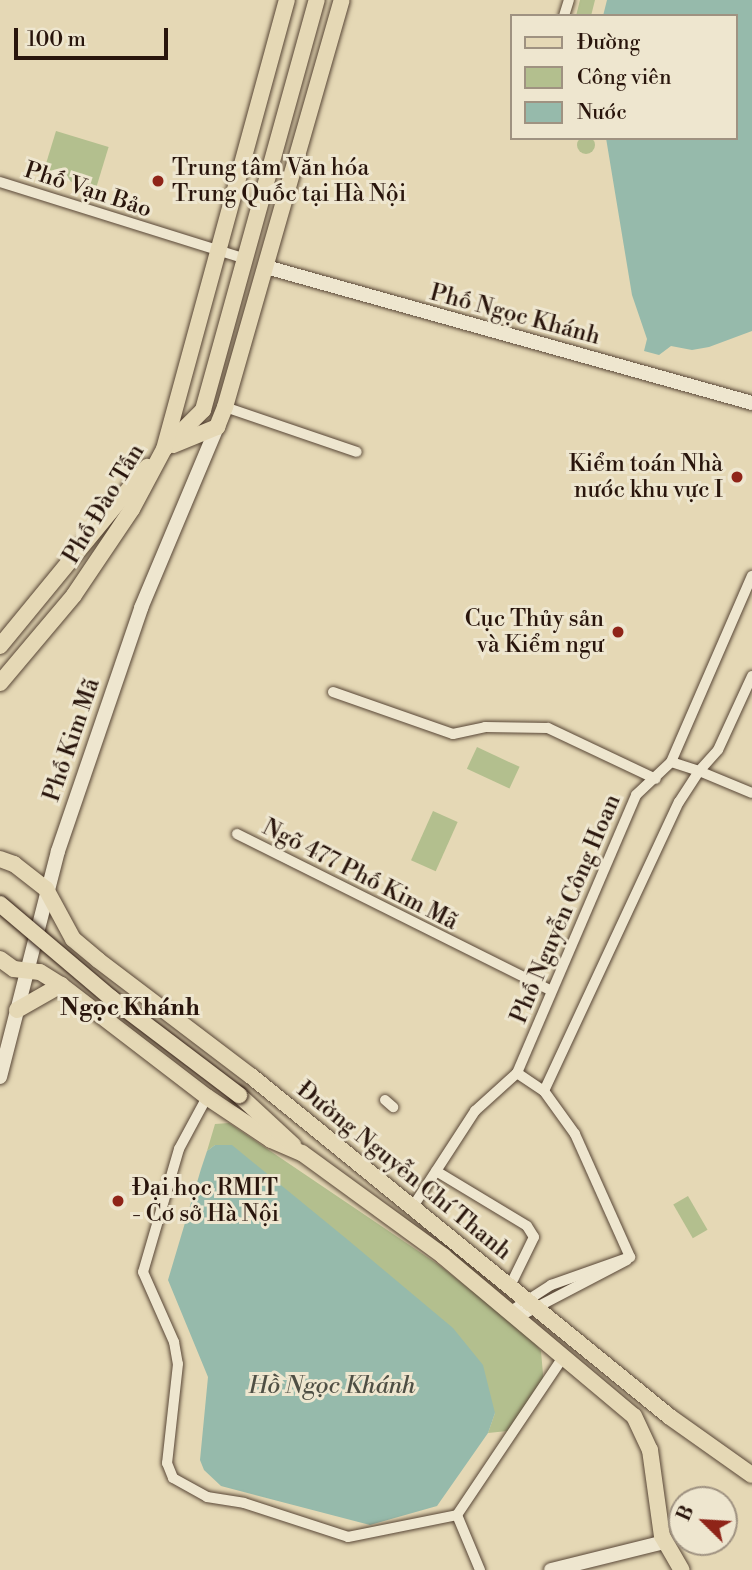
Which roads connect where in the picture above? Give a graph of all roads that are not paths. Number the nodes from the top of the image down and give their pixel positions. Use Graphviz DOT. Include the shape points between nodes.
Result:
graph roads {
  1 [pos="287,0"];
  2 [pos="317,0"];
  3 [pos="342,0"];
  4 [pos="286,111"];
  5 [pos="310,117"];
  6 [pos="0,182"];
  7 [pos="219,252"];
  8 [pos="245,259"];
  9 [pos="266,267"];
  10 [pos="752,403"];
  11 [pos="225,407"];
  12 [pos="217,427"];
  13 [pos="164,449"];
  14 [pos="357,452"];
  15 [pos="752,576"];
  16 [pos="0,646"];
  17 [pos="752,676"];
  18 [pos="0,684"];
  19 [pos="333,692"];
  20 [pos="671,762"];
  21 [pos="699,771"];
  22 [pos="656,779"];
  23 [pos="752,793"];
  24 [pos="237,834"];
  25 [pos="0,859"];
  26 [pos="46,889"];
  27 [pos="0,904"];
  28 [pos="0,959"];
  29 [pos="98,960"];
  30 [pos="27,968"];
  31 [pos="61,985"];
  32 [pos="550,990"];
  33 [pos="78,997"];
  34 [pos="17,1010"];
  35 [pos="517,1073"];
  36 [pos="0,1077"];
  37 [pos="544,1091"];
  38 [pos="239,1095"];
  39 [pos="207,1097"];
  40 [pos="316,1132"];
  41 [pos="302,1153"];
  42 [pos="436,1171"];
  43 [pos="412,1208"];
  44 [pos="510,1284"];
  45 [pos="532,1302"];
  46 [pos="515,1314"];
  47 [pos="564,1356"];
  48 [pos="649,1400"];
  49 [pos="634,1416"];
  50 [pos="752,1475"];
  51 [pos="457,1515"];
  52 [pos="664,1542"];
  53 [pos="480,1570"];
  54 [pos="551,1570"];
  55 [pos="682,1570"];
  1 -- 7 [label="main road"];
  2 -- 4 [label="main road"];
  3 -- 5 [label="main road, Phố Kim Mã"];
  4 -- 5 [label="main road"];
  4 -- 8 [label="main road"];
  5 -- 9 [label="main road, Phố Kim Mã"];
  6 -- 7 [label="street, Phố Vạn Bảo"];
  7 -- 8 [label="street, Phố Vạn Bảo"];
  7 -- 13 [label="main road"];
  8 -- 13 [label="main road" via="203,410"];
  9 -- 10 [label="main road, Phố Ngọc Khánh"];
  9 -- 11 [label="main road, Phố Kim Mã"];
  11 -- 12 [label="main road, Phố Kim Mã"];
  11 -- 14 [label="street"];
  12 -- 13 [label="main road"];
  12 -- 26 [label="main road, Phố Kim Mã" via="141,608"];
  13 -- 16 [label="main road, Phố Đào Tấn"];
  13 -- 18 [label="main road, Phố Đào Tấn" via="132,509 74,595"];
  15 -- 20 [label="street, Phố Nguyễn Công Hoan"];
  17 -- 21 [label="street" via="718,750"];
  19 -- 22 [label="street" via="453,734 485,727 548,728"];
  20 -- 21 [label="street"];
  20 -- 22 [label="street, Phố Nguyễn Công Hoan"];
  21 -- 23 [label="street"];
  21 -- 37 [label="street" via="679,802"];
  22 -- 32 [label="street, Phố Nguyễn Công Hoan" via="636,795"];
  24 -- 32 [label="street, Ngõ 477 Phố Kim Mã"];
  25 -- 26 [label="main road"];
  26 -- 29 [label="main road, Đường Nguyễn Chí Thanh" via="72,939"];
  26 -- 30 [label="main road, Phố Kim Mã"];
  27 -- 38 [label="main road, bridge" via="111,998"];
  28 -- 30 [label="main road, Đường Nguyễn Chí Thanh" via="14,969"];
  29 -- 33 [label="main road" via="79,965 74,984"];
  29 -- 40 [label="main road, Đường Nguyễn Chí Thanh" via="251,1076"];
  30 -- 31 [label="main road, Đường Nguyễn Chí Thanh"];
  30 -- 34 [label="main road, Phố Kim Mã"];
  31 -- 33 [label="main road, Đường Nguyễn Chí Thanh"];
  31 -- 34 [label="main road"];
  32 -- 35 [label="street, Phố Nguyễn Công Hoan"];
  33 -- 39 [label="main road, Đường Nguyễn Chí Thanh"];
  34 -- 36 [label="main road, Phố Kim Mã"];
  35 -- 37 [label="street"];
  35 -- 42 [label="street, Phố Nguyễn Công Hoan" via="475,1111"];
  37 -- 45 [label="street" via="575,1134 630,1257"];
  38 -- 40 [label="main road"];
  38 -- 41 [label="main road"];
  39 -- 41 [label="main road, Đường Nguyễn Chí Thanh" via="271,1140"];
  39 -- 51 [label="street" via="179,1149 143,1272 174,1342 178,1364 167,1454 173,1478 207,1497 243,1503 348,1537"];
  40 -- 43 [label="main road, Đường Nguyễn Chí Thanh"];
  41 -- 46 [label="main road, Đường Nguyễn Chí Thanh"];
  42 -- 43 [label="street, Phố Nguyễn Công Hoan"];
  42 -- 44 [label="street" via="527,1226 534,1237"];
  43 -- 44 [label="main road, Đường Nguyễn Chí Thanh"];
  44 -- 45 [label="main road, Đường Nguyễn Chí Thanh"];
  45 -- 46 [label="street"];
  45 -- 48 [label="main road, Đường Nguyễn Chí Thanh"];
  46 -- 47 [label="main road, Đường Nguyễn Chí Thanh"];
  47 -- 49 [label="main road, Đường Nguyễn Chí Thanh"];
  47 -- 51 [label="street"];
  48 -- 49 [label="main road"];
  48 -- 50 [label="main road, Đường Nguyễn Chí Thanh"];
  49 -- 52 [label="main road, Đường Nguyễn Chí Thanh" via="650,1450"];
  51 -- 53 [label="street"];
  52 -- 54 [label="main road"];
  52 -- 55 [label="main road, Đường Nguyễn Chí Thanh"];
}
